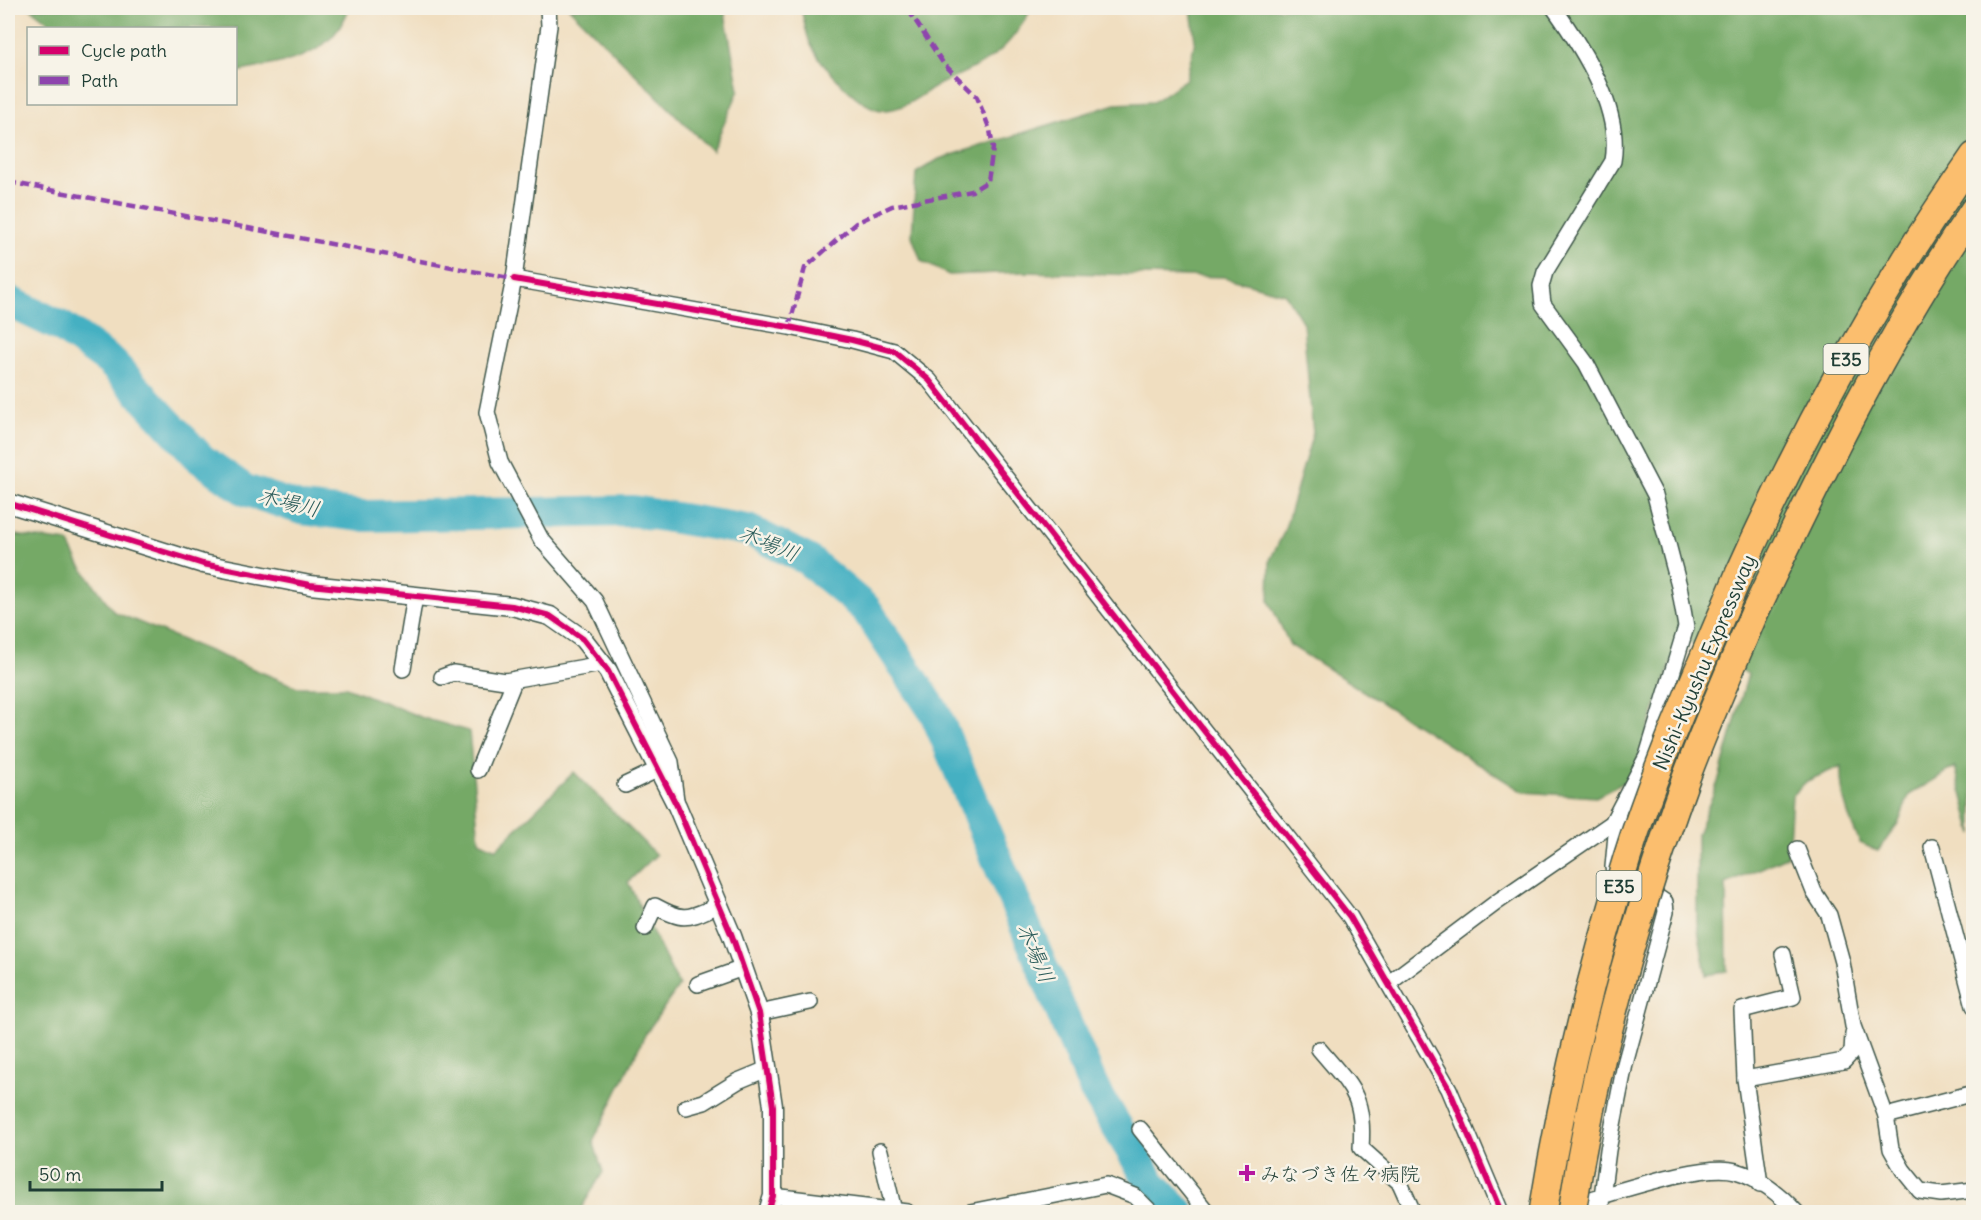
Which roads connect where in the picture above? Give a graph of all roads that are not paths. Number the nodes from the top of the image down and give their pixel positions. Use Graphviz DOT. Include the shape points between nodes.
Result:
graph roads {
  1 [pos="548,8"];
  2 [pos="1554,8"];
  3 [pos="1974,156"];
  4 [pos="1974,210"];
  5 [pos="514,279"];
  6 [pos="8,503"];
  7 [pos="415,596"];
  8 [pos="602,664"];
  9 [pos="403,669"];
  10 [pos="442,677"];
  11 [pos="515,679"];
  12 [pos="658,769"];
  13 [pos="478,770"];
  14 [pos="625,784"];
  15 [pos="677,806"];
  16 [pos="1618,811"];
  17 [pos="1932,847"];
  18 [pos="1797,849"];
  19 [pos="719,905"];
  20 [pos="645,928"];
  21 [pos="1783,954"];
  22 [pos="743,968"];
  23 [pos="1389,983"];
  24 [pos="698,984"];
  25 [pos="810,1002"];
  26 [pos="1974,1006"];
  27 [pos="759,1013"];
  28 [pos="1853,1026"];
  29 [pos="1318,1049"];
  30 [pos="767,1069"];
  31 [pos="1744,1079"];
  32 [pos="1974,1094"];
  33 [pos="686,1107"];
  34 [pos="1886,1116"];
  35 [pos="1140,1129"];
  36 [pos="880,1151"];
  37 [pos="1760,1184"];
  38 [pos="1974,1190"];
  39 [pos="771,1204"];
  40 [pos="1601,1205"];
  41 [pos="900,1212"];
  42 [pos="970,1212"];
  43 [pos="1151,1212"];
  44 [pos="1208,1212"];
  45 [pos="1413,1212"];
  46 [pos="1501,1212"];
  47 [pos="1541,1212"];
  48 [pos="1572,1212"];
  49 [pos="1796,1212"];
  1 -- 5 [label="street" via="549,26"];
  2 -- 16 [label="street" via="1575,37 1611,112 1616,142 1613,161 1545,272 1541,286 1543,304 1587,363 1655,495 1686,627 1647,756"];
  3 -- 47 [label="highway, Nishi-Kyushu Expressway / E35, bridge" via="1873,311 1778,488 1666,749 1627,856 1570,1071"];
  4 -- 48 [label="highway, Nishi-Kyushu Expressway / E35, bridge" via="1899,327 1801,516 1754,614 1687,777 1628,959 1598,1077"];
  5 -- 15 [label="street" via="487,412 500,462 541,539 595,601 671,762"];
  5 -- 23 [label="street" via="789,327 894,351 928,380 1174,690 1350,917"];
  6 -- 7 [label="street" via="202,564 310,585"];
  7 -- 8 [label="street" via="512,606 550,616 583,639"];
  7 -- 9 [label="street"];
  8 -- 11 [label="street"];
  8 -- 12 [label="street"];
  10 -- 11 [label="street" via="453,673"];
  11 -- 13 [label="street"];
  12 -- 14 [label="street"];
  12 -- 15 [label="street"];
  15 -- 19 [label="street"];
  16 -- 23 [label="street" via="1612,823"];
  16 -- 40 [label="street" via="1613,867 1665,902 1666,912 1625,1064"];
  17 -- 26 [label="street"];
  18 -- 28 [label="street" via="1814,892 1829,915"];
  19 -- 20 [label="street" via="687,919 655,906"];
  19 -- 22 [label="street"];
  21 -- 31 [label="street" via="1793,997 1742,1010"];
  22 -- 24 [label="street"];
  22 -- 27 [label="street"];
  23 -- 46 [label="street" via="1449,1089"];
  25 -- 27 [label="street"];
  27 -- 30 [label="street"];
  28 -- 31 [label="street" via="1852,1052 1844,1061"];
  28 -- 34 [label="street"];
  29 -- 45 [label="street" via="1357,1096 1363,1119 1361,1148 1400,1183"];
  30 -- 33 [label="street" via="704,1102"];
  30 -- 39 [label="street" via="773,1106"];
  31 -- 37 [label="street"];
  32 -- 34 [label="street"];
  34 -- 38 [label="street" via="1891,1149 1920,1191 1941,1194"];
  35 -- 44 [label="street"];
  36 -- 41 [label="street"];
  37 -- 40 [label="street" via="1736,1171 1709,1168"];
  37 -- 49 [label="street" via="1780,1194"];
  39 -- 41 [label="street"];
  40 -- 47 [label="street"];
  42 -- 43 [label="street" via="1107,1185 1136,1196"];
}
